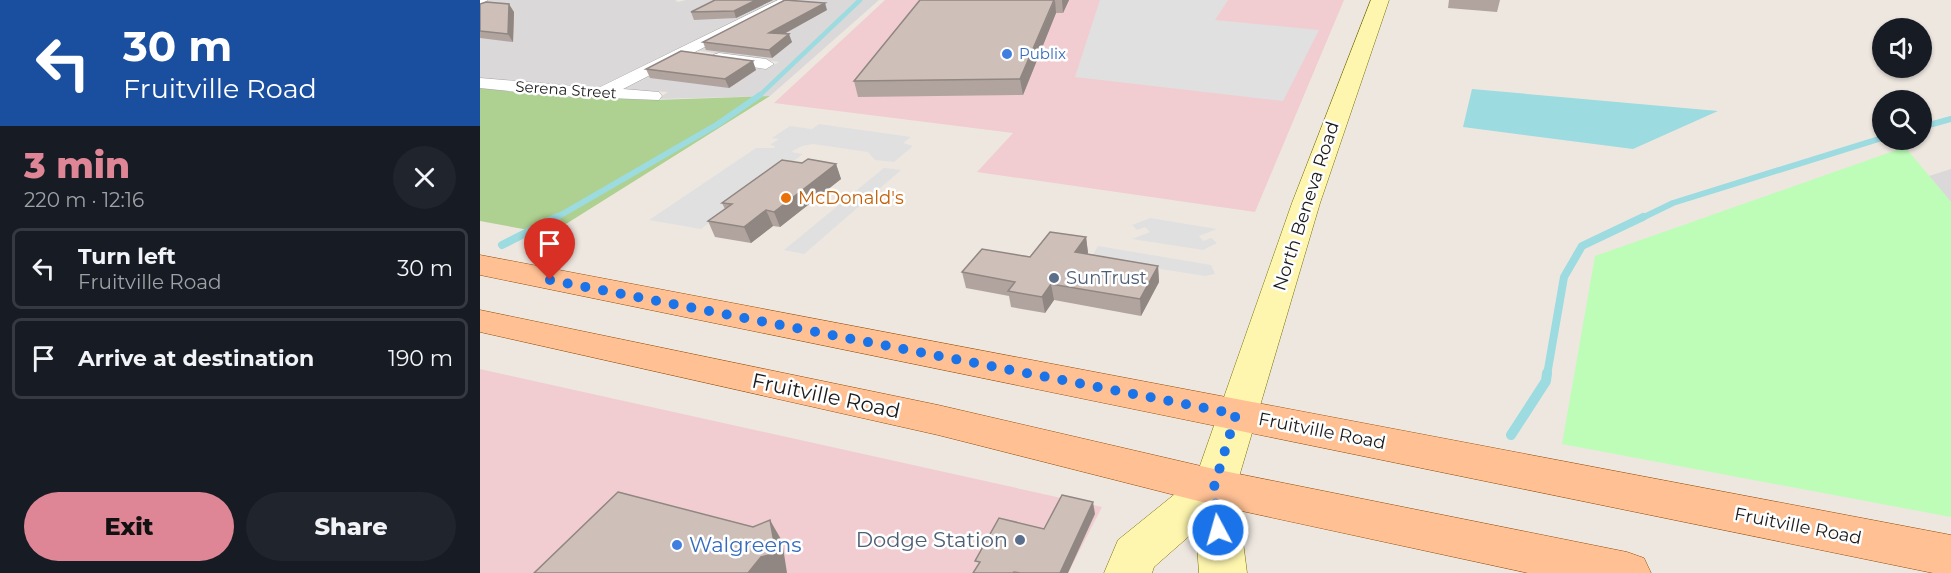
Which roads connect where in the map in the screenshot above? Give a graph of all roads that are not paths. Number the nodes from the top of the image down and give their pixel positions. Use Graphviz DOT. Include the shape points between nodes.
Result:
graph roads {
  1 [pos="789,0"];
  2 [pos="1380,0"];
  3 [pos="680,53"];
  4 [pos="766,64"];
  5 [pos="480,83"];
  6 [pos="601,93"];
  7 [pos="653,96"];
  8 [pos="480,265"];
  9 [pos="529,275"];
  10 [pos="480,284"];
  11 [pos="480,321"];
  12 [pos="1236,414"];
  13 [pos="1214,487"];
  14 [pos="1951,556"];
  15 [pos="1605,571"];
  16 [pos="1128,573"];
  17 [pos="1223,573"];
  1 -- 3 [label="street"];
  2 -- 12 [label="main road, North Beneva Road" via="1336,115"];
  3 -- 4 [label="street"];
  3 -- 6 [label="street"];
  5 -- 6 [label="street, Serena Street"];
  6 -- 7 [label="street, Serena Street"];
  8 -- 9 [label="main road, Fruitville Road"];
  9 -- 10 [label="main road"];
  9 -- 12 [label="main road, Fruitville Road"];
  11 -- 13 [label="main road, Fruitville Road" via="938,420"];
  12 -- 13 [label="main road, North Beneva Road"];
  12 -- 14 [label="main road, Fruitville Road"];
  13 -- 15 [label="main road, Fruitville Road"];
  13 -- 16 [label="main road" via="1135,555"];
  13 -- 17 [label="main road"];
}
